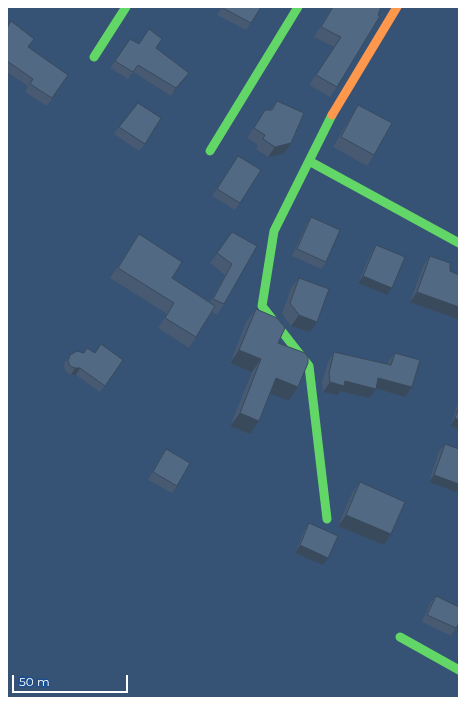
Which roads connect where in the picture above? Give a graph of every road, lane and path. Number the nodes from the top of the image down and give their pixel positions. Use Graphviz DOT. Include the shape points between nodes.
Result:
graph roads {
  1 [pos="126,7"];
  2 [pos="298,7"];
  3 [pos="397,7"];
  4 [pos="94,57"];
  5 [pos="210,151"];
  6 [pos="309,161"];
  7 [pos="459,244"];
  8 [pos="327,519"];
  9 [pos="400,637"];
  10 [pos="459,670"];
  1 -- 4 [label="street"];
  2 -- 5 [label="street"];
  3 -- 6 [label="street" via="330,118"];
  6 -- 7 [label="street"];
  6 -- 8 [label="street" via="274,231 262,306 309,366"];
  9 -- 10 [label="street"];
}
